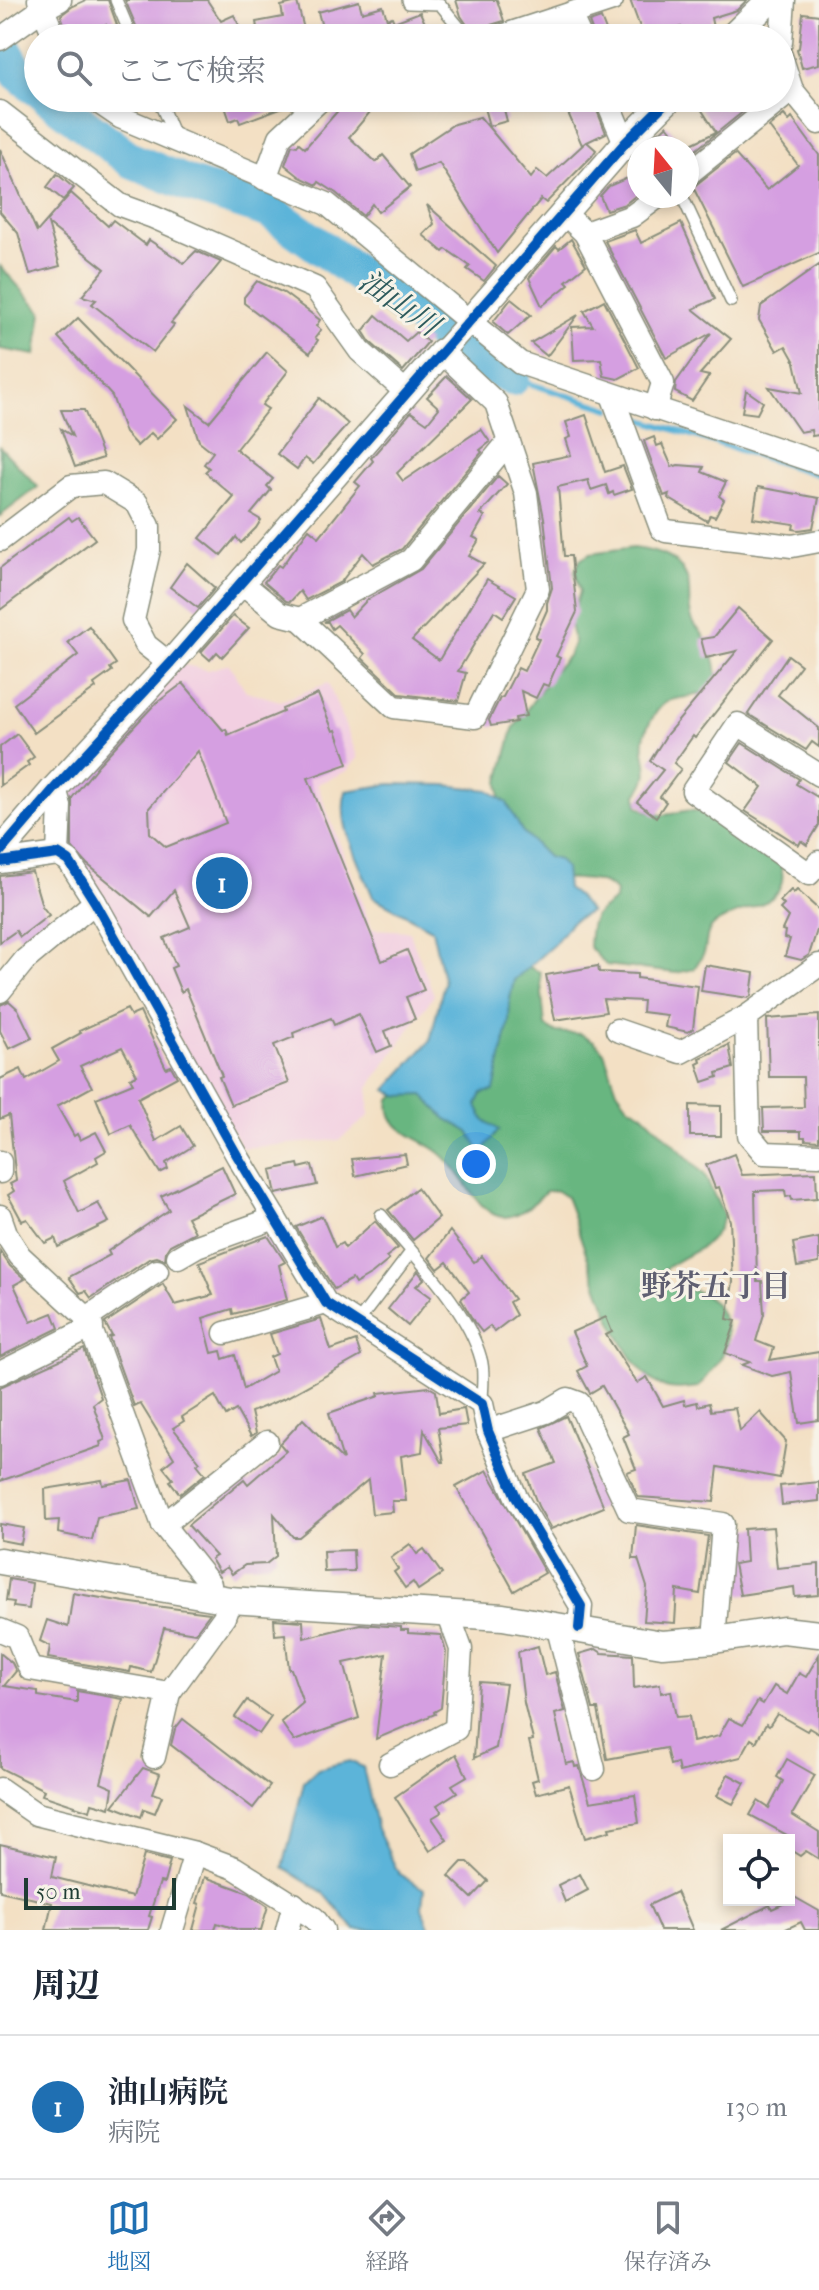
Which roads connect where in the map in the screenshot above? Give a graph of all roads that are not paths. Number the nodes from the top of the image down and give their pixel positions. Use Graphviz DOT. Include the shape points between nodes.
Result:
graph roads {
  1 [pos="116,0"];
  2 [pos="408,0"];
  3 [pos="612,0"];
  4 [pos="770,0"];
  5 [pos="784,0"];
  6 [pos="47,3"];
  7 [pos="570,14"];
  8 [pos="52,24"];
  9 [pos="126,24"];
  10 [pos="456,24"];
  11 [pos="539,24"];
  12 [pos="575,24"];
  13 [pos="745,24"];
  14 [pos="782,24"];
  15 [pos="0,39"];
  16 [pos="795,94"];
  17 [pos="0,112"];
  18 [pos="113,112"];
  19 [pos="164,112"];
  20 [pos="307,112"];
  21 [pos="612,112"];
  22 [pos="656,112"];
  23 [pos="765,112"];
  24 [pos="819,123"];
  25 [pos="177,142"];
  26 [pos="625,143"];
  27 [pos="699,165"];
  28 [pos="265,179"];
  29 [pos="643,208"];
  30 [pos="688,208"];
  31 [pos="564,213"];
  32 [pos="585,233"];
  33 [pos="731,301"];
  34 [pos="468,323"];
  35 [pos="442,352"];
  36 [pos="407,393"];
  37 [pos="612,395"];
  38 [pos="655,409"];
  39 [pos="509,441"];
  40 [pos="819,463"];
  41 [pos="0,540"];
  42 [pos="819,541"];
  43 [pos="241,582"];
  44 [pos="300,619"];
  45 [pos="170,664"];
  46 [pos="819,775"];
  47 [pos="55,788"];
  48 [pos="0,852"];
  49 [pos="58,854"];
  50 [pos="0,862"];
  51 [pos="819,862"];
  52 [pos="95,902"];
  53 [pos="819,965"];
  54 [pos="0,991"];
  55 [pos="746,1017"];
  56 [pos="617,1030"];
  57 [pos="819,1155"];
  58 [pos="0,1162"];
  59 [pos="0,1172"];
  60 [pos="381,1215"];
  61 [pos="0,1216"];
  62 [pos="275,1218"];
  63 [pos="411,1252"];
  64 [pos="178,1257"];
  65 [pos="157,1271"];
  66 [pos="326,1303"];
  67 [pos="89,1322"];
  68 [pos="357,1323"];
  69 [pos="225,1333"];
  70 [pos="0,1373"];
  71 [pos="482,1404"];
  72 [pos="488,1431"];
  73 [pos="267,1442"];
  74 [pos="163,1525"];
  75 [pos="0,1561"];
  76 [pos="219,1598"];
  77 [pos="448,1613"];
  78 [pos="568,1626"];
  79 [pos="0,1630"];
  80 [pos="819,1634"];
  81 [pos="714,1640"];
  82 [pos="169,1693"];
  83 [pos="154,1757"];
  84 [pos="390,1764"];
  85 [pos="594,1769"];
  86 [pos="0,1789"];
  87 [pos="195,1853"];
  88 [pos="294,1904"];
  89 [pos="172,1930"];
  90 [pos="287,1930"];
  91 [pos="323,1930"];
  1 -- 9 [label="lane"];
  2 -- 10 [label="lane" via="440,4"];
  3 -- 7 [label="street"];
  4 -- 13 [label="street"];
  5 -- 14 [label="street"];
  6 -- 8 [label="street"];
  6 -- 15 [label="street"];
  7 -- 11 [label="street"];
  7 -- 12 [label="street"];
  16 -- 24 [label="street"];
  17 -- 36 [label="street" via="120,205 315,288 360,351"];
  18 -- 25 [label="street"];
  19 -- 25 [label="lane"];
  20 -- 28 [label="street" via="280,137"];
  21 -- 26 [label="street"];
  22 -- 26 [label="street"];
  23 -- 27 [label="street"];
  25 -- 28 [label="street"];
  26 -- 31 [label="street"];
  28 -- 34 [label="street" via="327,204"];
  29 -- 32 [label="street"];
  30 -- 33 [label="lane"];
  31 -- 32 [label="street"];
  31 -- 34 [label="street"];
  32 -- 38 [label="street" via="663,383"];
  34 -- 35 [label="street"];
  34 -- 37 [label="street" via="520,363"];
  35 -- 36 [label="street"];
  35 -- 39 [label="street" via="496,403"];
  36 -- 43 [label="street"];
  37 -- 38 [label="street"];
  37 -- 42 [label="street" via="666,531 792,546"];
  38 -- 40 [label="street"];
  39 -- 44 [label="street" via="411,560"];
  39 -- 44 [label="street" via="526,493 538,589 475,717 394,707"];
  41 -- 45 [label="street" via="71,486 104,483 137,503 149,526 149,550 133,620 146,645"];
  43 -- 44 [label="street" via="280,614"];
  43 -- 45 [label="street"];
  45 -- 47 [label="street"];
  46 -- 51 [label="street" via="738,724 693,791 809,874"];
  47 -- 48 [label="street"];
  47 -- 49 [label="street" via="60,806"];
  49 -- 50 [label="street"];
  49 -- 52 [label="street" via="69,861"];
  52 -- 54 [label="street" via="25,960"];
  52 -- 62 [label="street"];
  53 -- 55 [label="street"];
  55 -- 56 [label="street" via="681,1052"];
  55 -- 57 [label="street" via="749,1135 764,1153"];
  58 -- 59 [label="street"];
  60 -- 63 [label="lane"];
  61 -- 67 [label="street" via="20,1256"];
  62 -- 64 [label="street"];
  62 -- 66 [label="street"];
  63 -- 68 [label="lane"];
  63 -- 71 [label="lane" via="468,1328 482,1361"];
  65 -- 67 [label="street"];
  66 -- 68 [label="street"];
  66 -- 69 [label="street"];
  67 -- 70 [label="street"];
  67 -- 74 [label="street"];
  68 -- 71 [label="street"];
  71 -- 72 [label="street"];
  72 -- 78 [label="street" via="517,1499 581,1606"];
  72 -- 81 [label="street" via="568,1399 579,1403 629,1510 723,1524"];
  73 -- 74 [label="street"];
  74 -- 76 [label="street"];
  75 -- 76 [label="street"];
  76 -- 77 [label="street"];
  76 -- 82 [label="street" via="224,1617"];
  77 -- 78 [label="street"];
  77 -- 84 [label="street" via="461,1649 456,1729"];
  78 -- 81 [label="street" via="662,1644"];
  78 -- 85 [label="street"];
  79 -- 82 [label="street" via="17,1637 30,1669"];
  80 -- 81 [label="street" via="783,1630"];
  82 -- 83 [label="street"];
  86 -- 87 [label="street" via="36,1814"];
  87 -- 88 [label="street" via="235,1868"];
  87 -- 89 [label="street"];
  88 -- 90 [label="street"];
  88 -- 91 [label="street"];
}
